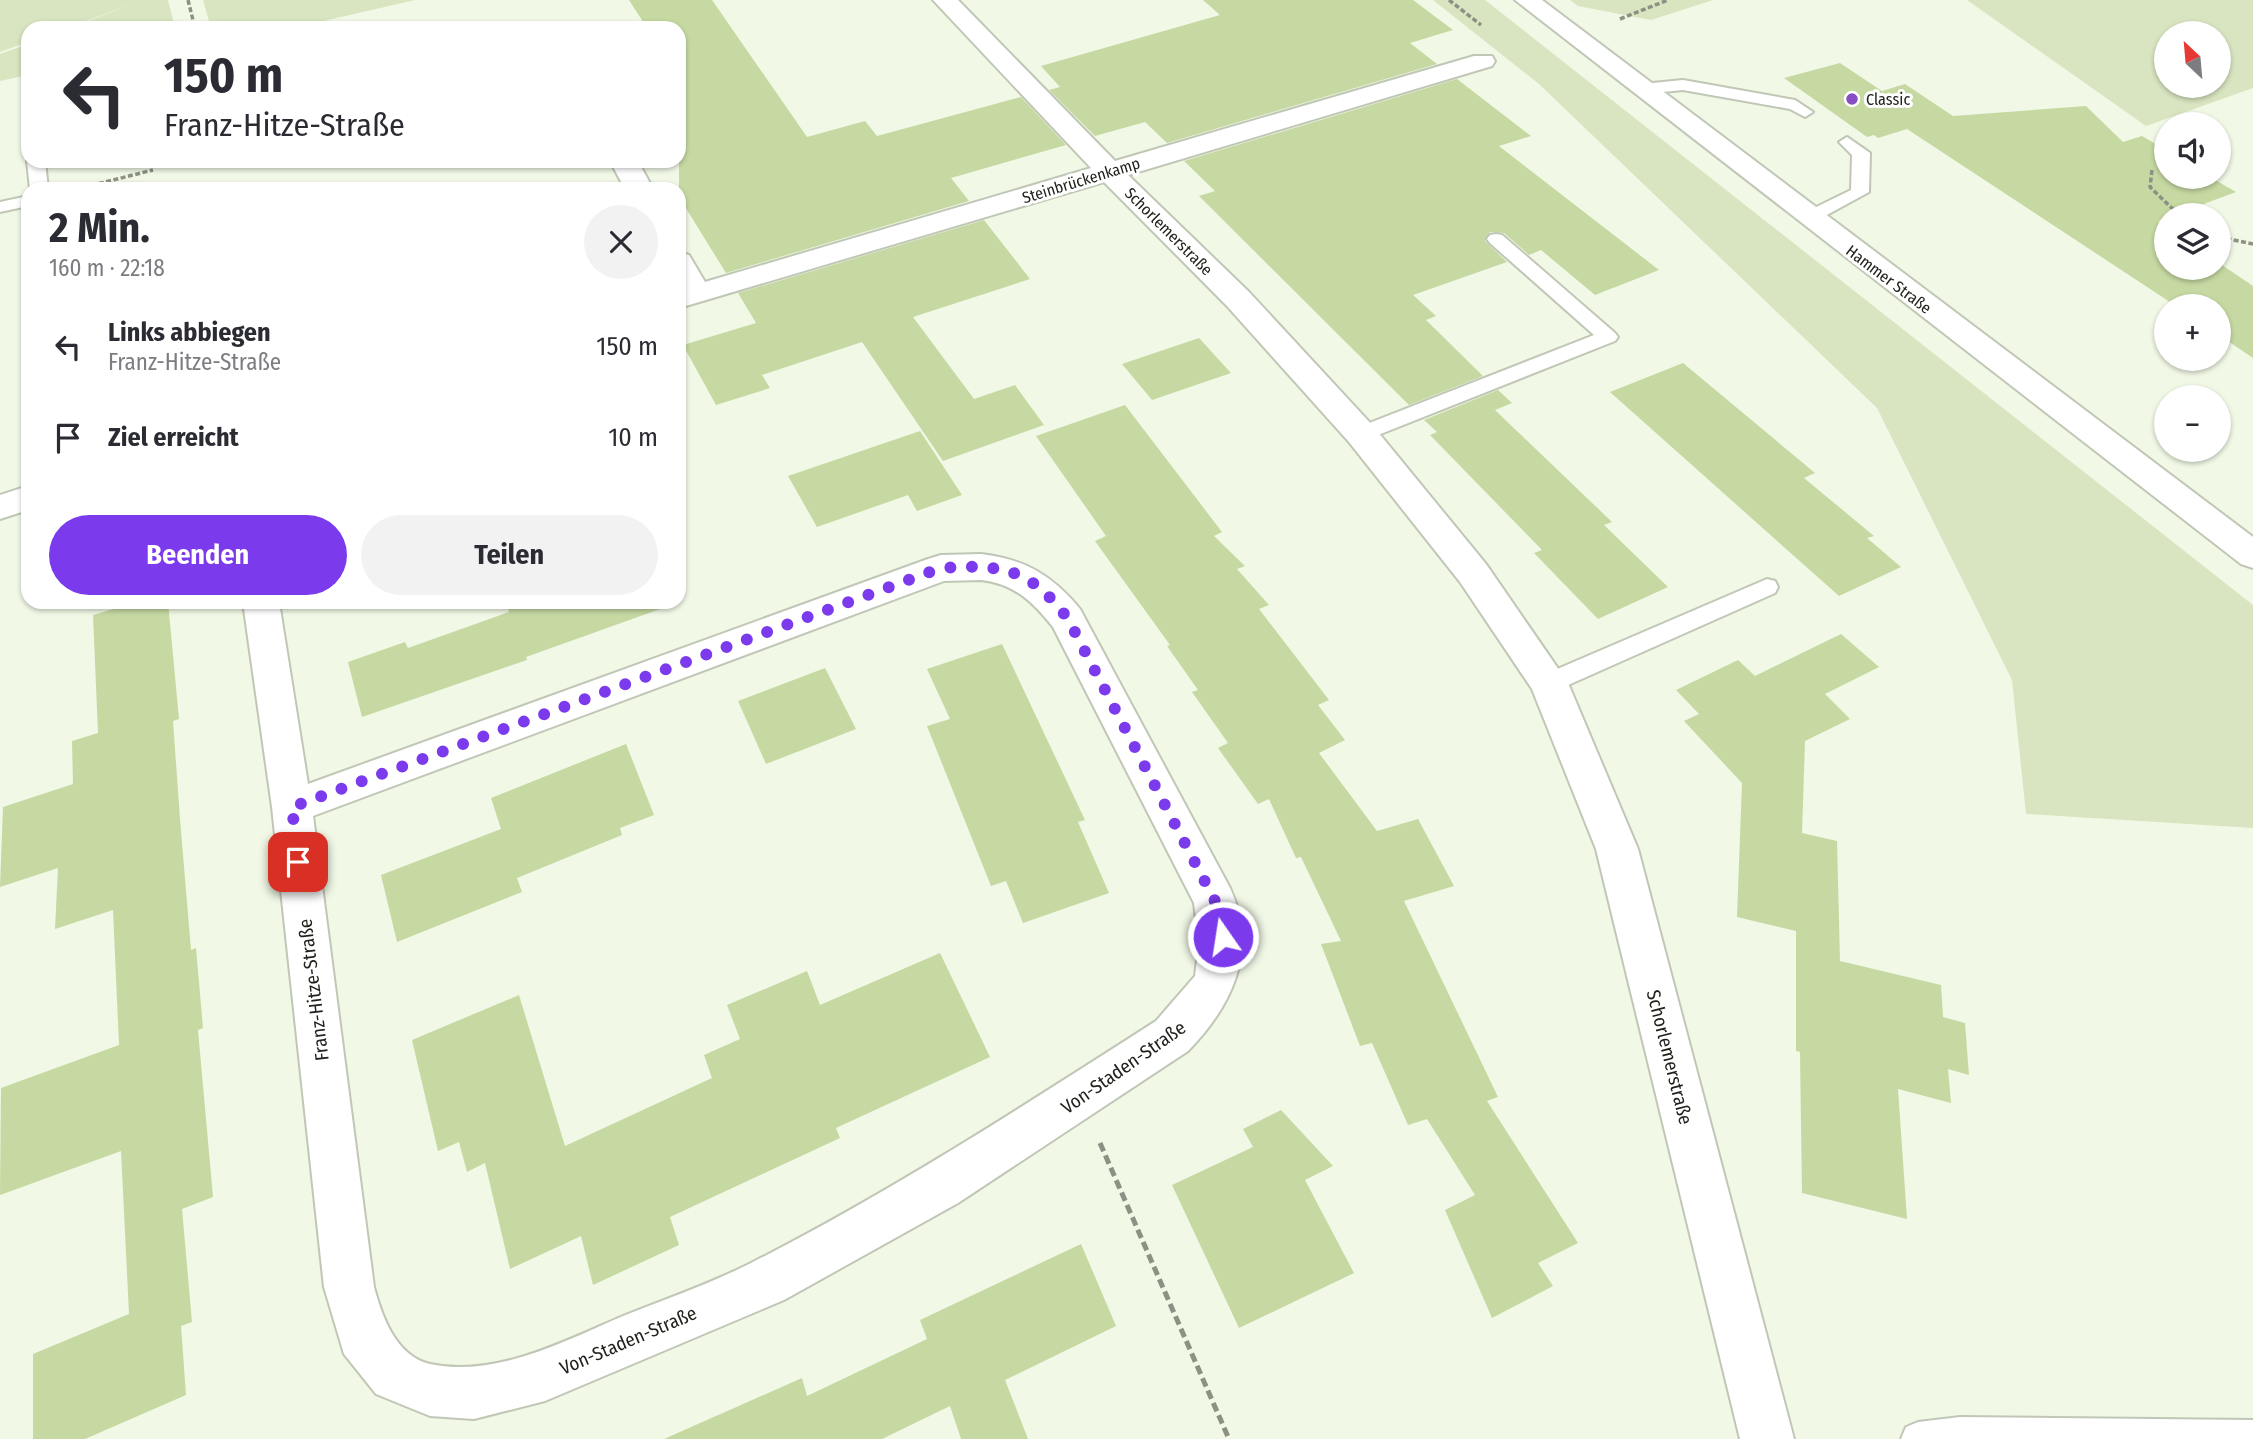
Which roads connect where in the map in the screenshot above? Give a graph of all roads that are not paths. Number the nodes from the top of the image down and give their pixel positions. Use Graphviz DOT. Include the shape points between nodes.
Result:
graph roads {
  1 [pos="945,0"];
  2 [pos="1527,0"];
  3 [pos="1483,61"];
  4 [pos="1642,89"];
  5 [pos="1805,112"];
  6 [pos="1847,142"];
  7 [pos="1109,171"];
  8 [pos="21,202"];
  9 [pos="0,207"];
  10 [pos="1808,218"];
  11 [pos="1496,239"];
  12 [pos="688,296"];
  13 [pos="1361,434"];
  14 [pos="21,500"];
  15 [pos="0,507"];
  16 [pos="2253,555"];
  17 [pos="1767,587"];
  18 [pos="262,609"];
  19 [pos="1549,683"];
  20 [pos="292,807"];
  21 [pos="362,1336"];
  22 [pos="2253,1437"];
  23 [pos="1767,1439"];
  24 [pos="1918,1439"];
  1 -- 7 [label="street, Schorlemerstraße"];
  2 -- 4 [label="street, Hammer Straße"];
  3 -- 7 [label="street, Steinbrückenkamp"];
  4 -- 5 [label="lane" via="1684,85 1795,105"];
  4 -- 10 [label="street, Hammer Straße"];
  6 -- 10 [label="lane" via="1861,153 1860,192"];
  7 -- 12 [label="street, Steinbrückenkamp"];
  7 -- 13 [label="street, Schorlemerstraße" via="1238,299"];
  8 -- 9 [label="lane"];
  10 -- 16 [label="street, Hammer Straße"];
  11 -- 13 [label="lane" via="1608,337"];
  13 -- 19 [label="street, Schorlemerstraße" via="1473,573"];
  14 -- 15 [label="street"];
  17 -- 19 [label="lane"];
  18 -- 20 [label="street, Franz-Hitze-Straße"];
  19 -- 23 [label="street, Schorlemerstraße" via="1617,849"];
  20 -- 21 [label="street, Franz-Hitze-Straße" via="349,1287"];
  20 -- 21 [label="street, Von-Staden-Straße" via="941,568 997,567 1037,584 1068,619 1215,901 1223,937 1219,975 1201,1009 1172,1037 942,1186 766,1282 545,1375 474,1393 430,1390 394,1376"];
  22 -- 24 [label="lane" via="1960,1434"];
}
